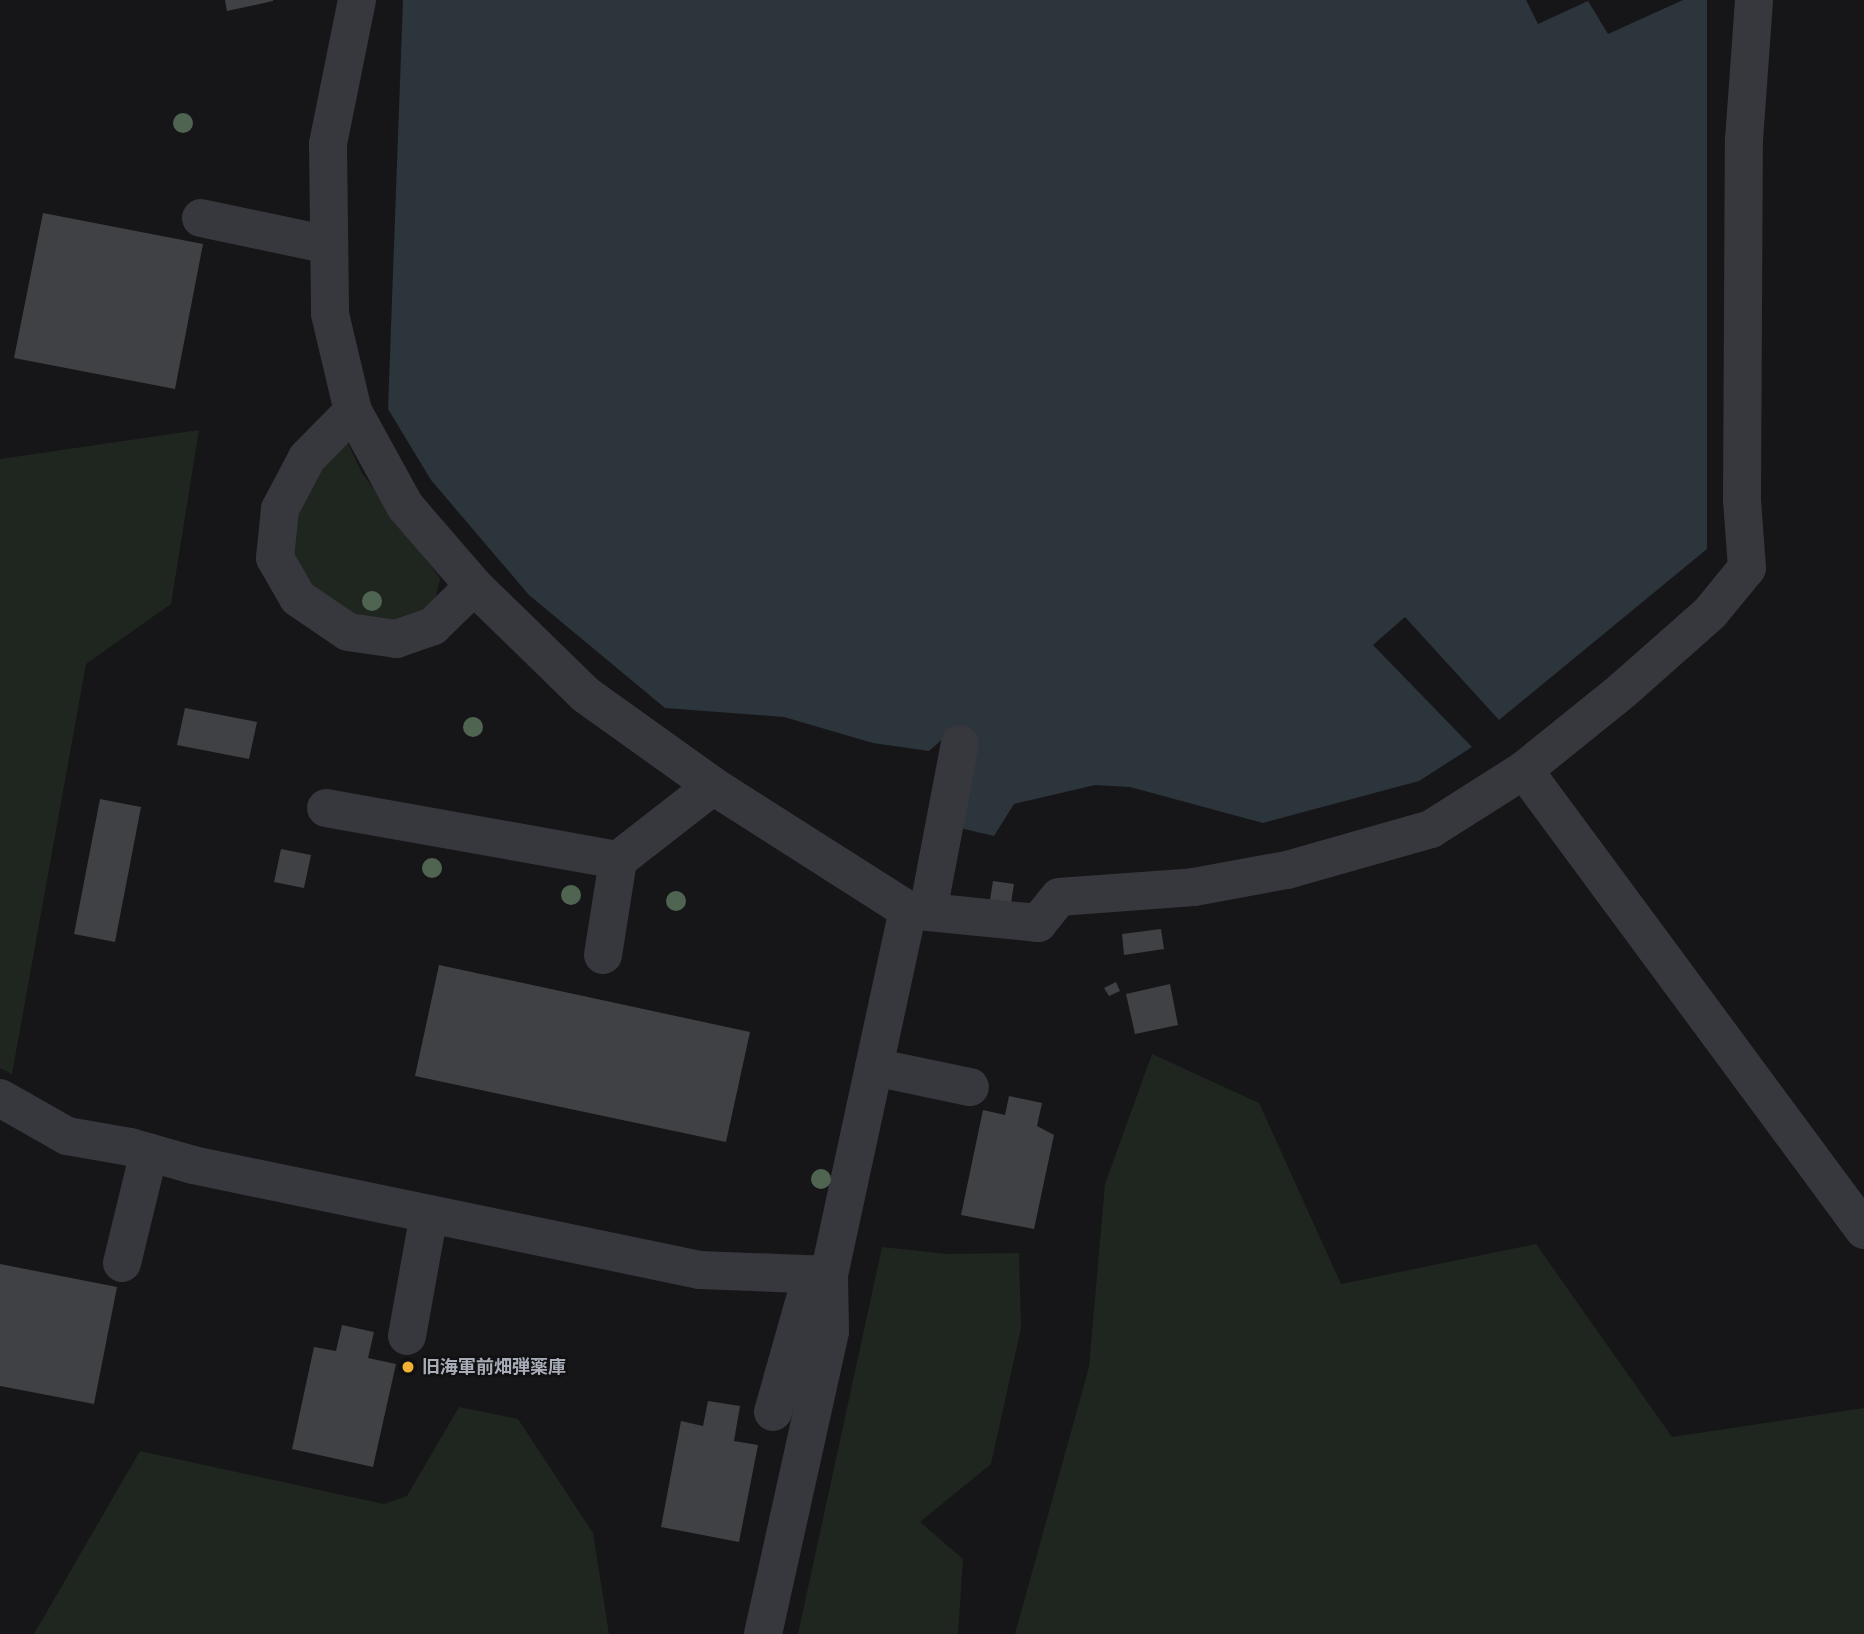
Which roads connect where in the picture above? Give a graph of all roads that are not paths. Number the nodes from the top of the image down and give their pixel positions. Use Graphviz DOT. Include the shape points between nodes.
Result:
graph roads {
  1 [pos="357,0"];
  2 [pos="1754,0"];
  3 [pos="201,218"];
  4 [pos="329,245"];
  5 [pos="353,411"];
  6 [pos="474,586"];
  7 [pos="960,744"];
  8 [pos="1524,771"];
  9 [pos="713,786"];
  10 [pos="326,808"];
  11 [pos="618,860"];
  12 [pos="918,911"];
  13 [pos="603,955"];
  14 [pos="874,1066"];
  15 [pos="970,1087"];
  16 [pos="0,1098"];
  17 [pos="0,1124"];
  18 [pos="68,1136"];
  19 [pos="149,1152"];
  20 [pos="429,1214"];
  21 [pos="1864,1230"];
  22 [pos="122,1263"];
  23 [pos="821,1274"];
  24 [pos="407,1336"];
  25 [pos="774,1412"];
  26 [pos="763,1634"];
  1 -- 4 [label="street" via="328,144"];
  2 -- 8 [label="street" via="1744,140 1742,500 1747,568 1710,613"];
  3 -- 4 [label="street"];
  4 -- 5 [label="street" via="330,314"];
  5 -- 6 [label="street" via="405,506"];
  5 -- 6 [label="street" via="307,458 280,509 275,558 298,598 348,632 396,639 433,626"];
  6 -- 9 [label="street" via="586,695"];
  7 -- 12 [label="street"];
  8 -- 12 [label="street" via="1431,829 1287,870 1194,887 1059,897 1038,923"];
  8 -- 21 [label="street"];
  9 -- 11 [label="street"];
  9 -- 12 [label="street"];
  10 -- 11 [label="street"];
  11 -- 13 [label="street"];
  12 -- 14 [label="street"];
  14 -- 15 [label="street"];
  14 -- 23 [label="street"];
  16 -- 18 [label="street"];
  17 -- 18 [label="street"];
  18 -- 19 [label="street"];
  19 -- 20 [label="street"];
  19 -- 22 [label="street"];
  20 -- 23 [label="street" via="700,1270"];
  20 -- 24 [label="street"];
  23 -- 25 [label="street"];
  23 -- 26 [label="street" via="830,1331"];
}
